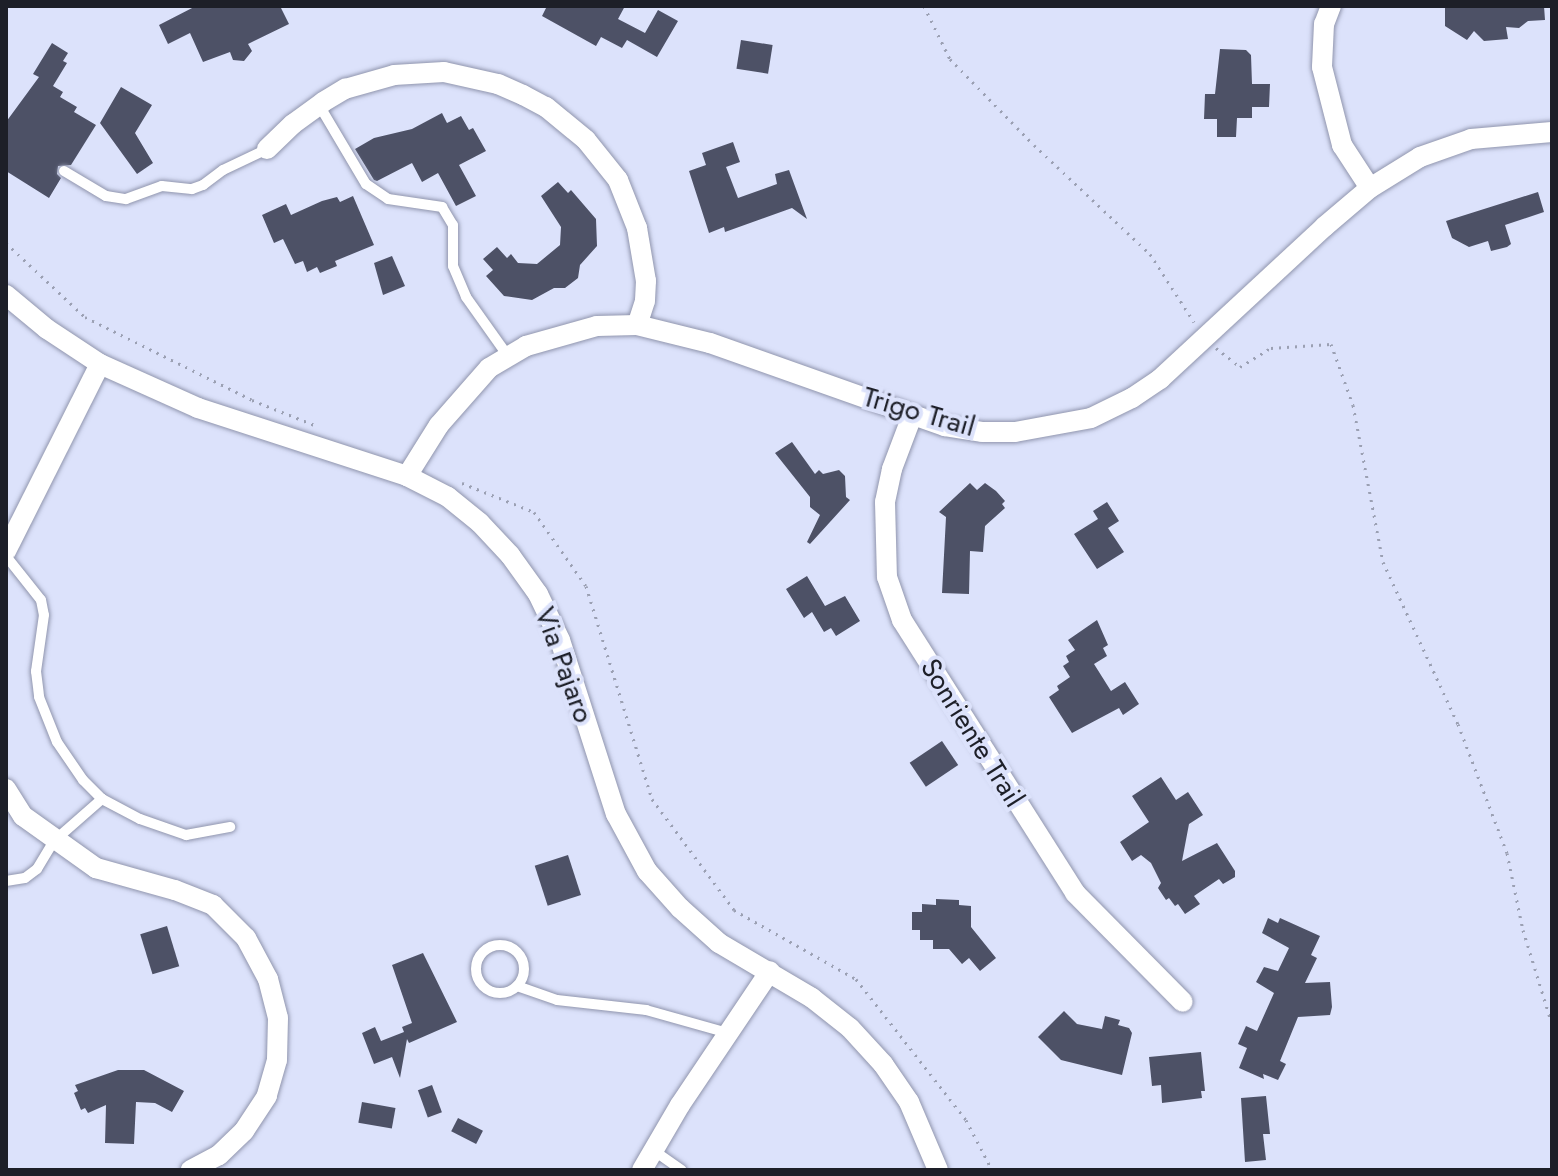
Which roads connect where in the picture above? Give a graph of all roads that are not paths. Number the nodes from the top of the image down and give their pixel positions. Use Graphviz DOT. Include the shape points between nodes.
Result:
graph roads {
  1 [pos="1331,6"];
  2 [pos="319,105"];
  3 [pos="1552,132"];
  4 [pos="267,149"];
  5 [pos="64,171"];
  6 [pos="1370,188"];
  7 [pos="6,295"];
  8 [pos="637,325"];
  9 [pos="508,356"];
  10 [pos="100,364"];
  11 [pos="912,416"];
  12 [pos="407,476"];
  13 [pos="6,554"];
  14 [pos="6,789"];
  15 [pos="102,799"];
  16 [pos="230,827"];
  17 [pos="54,841"];
  18 [pos="6,881"];
  19 [pos="770,971"];
  20 [pos="517,986"];
  21 [pos="1183,1002"];
  22 [pos="728,1033"];
  23 [pos="653,1150"];
  24 [pos="191,1170"];
  25 [pos="642,1170"];
  26 [pos="682,1170"];
  27 [pos="938,1170"];
  1 -- 6 [label="street" via="1324,24 1322,67 1342,145"];
  2 -- 4 [label="street"];
  2 -- 8 [label="street" via="369,80 444,72 498,84 546,107 604,158 629,205 646,281"];
  2 -- 9 [label="lane" via="366,184 388,199 442,207 453,225 453,266 466,297"];
  3 -- 6 [label="street, Trigo Trail" via="1445,147"];
  4 -- 5 [label="lane" via="192,189 162,186 126,199 106,196"];
  6 -- 11 [label="street, Trigo Trail" via="1205,339 1132,398 1091,418 993,432"];
  7 -- 10 [label="street, Via Pajaro"];
  8 -- 9 [label="street, Trigo Trail" via="597,326"];
  8 -- 11 [label="street, Trigo Trail" via="710,343"];
  9 -- 12 [label="street, Trigo Trail" via="466,392"];
  10 -- 12 [label="street, Via Pajaro" via="198,408"];
  10 -- 13 [label="street"];
  11 -- 21 [label="street, Sonriente Trail" via="885,502 887,577 902,620 1075,893"];
  12 -- 19 [label="street, Via Pajaro" via="448,497 480,523 538,594 560,640 616,814 647,871 719,943"];
  13 -- 15 [label="lane" via="41,600 39,697 57,742"];
  14 -- 17 [label="street" via="23,816"];
  15 -- 16 [label="lane" via="186,835"];
  15 -- 17 [label="lane"];
  17 -- 18 [label="lane" via="37,869 25,878"];
  17 -- 24 [label="street" via="96,868 213,905 246,938 268,979 278,1018 277,1060 267,1096 244,1131 219,1155"];
  19 -- 22 [label="street"];
  19 -- 27 [label="street, Via Pajaro" via="850,1028 883,1064 909,1102"];
  20 -- 20 [label="lane" via="524,969 517,952 500,945 482,952 476,969 483,986 500,993"];
  20 -- 22 [label="lane" via="557,1000 646,1010"];
  22 -- 23 [label="street"];
  23 -- 25 [label="street"];
  23 -- 26 [label="lane"];
}
